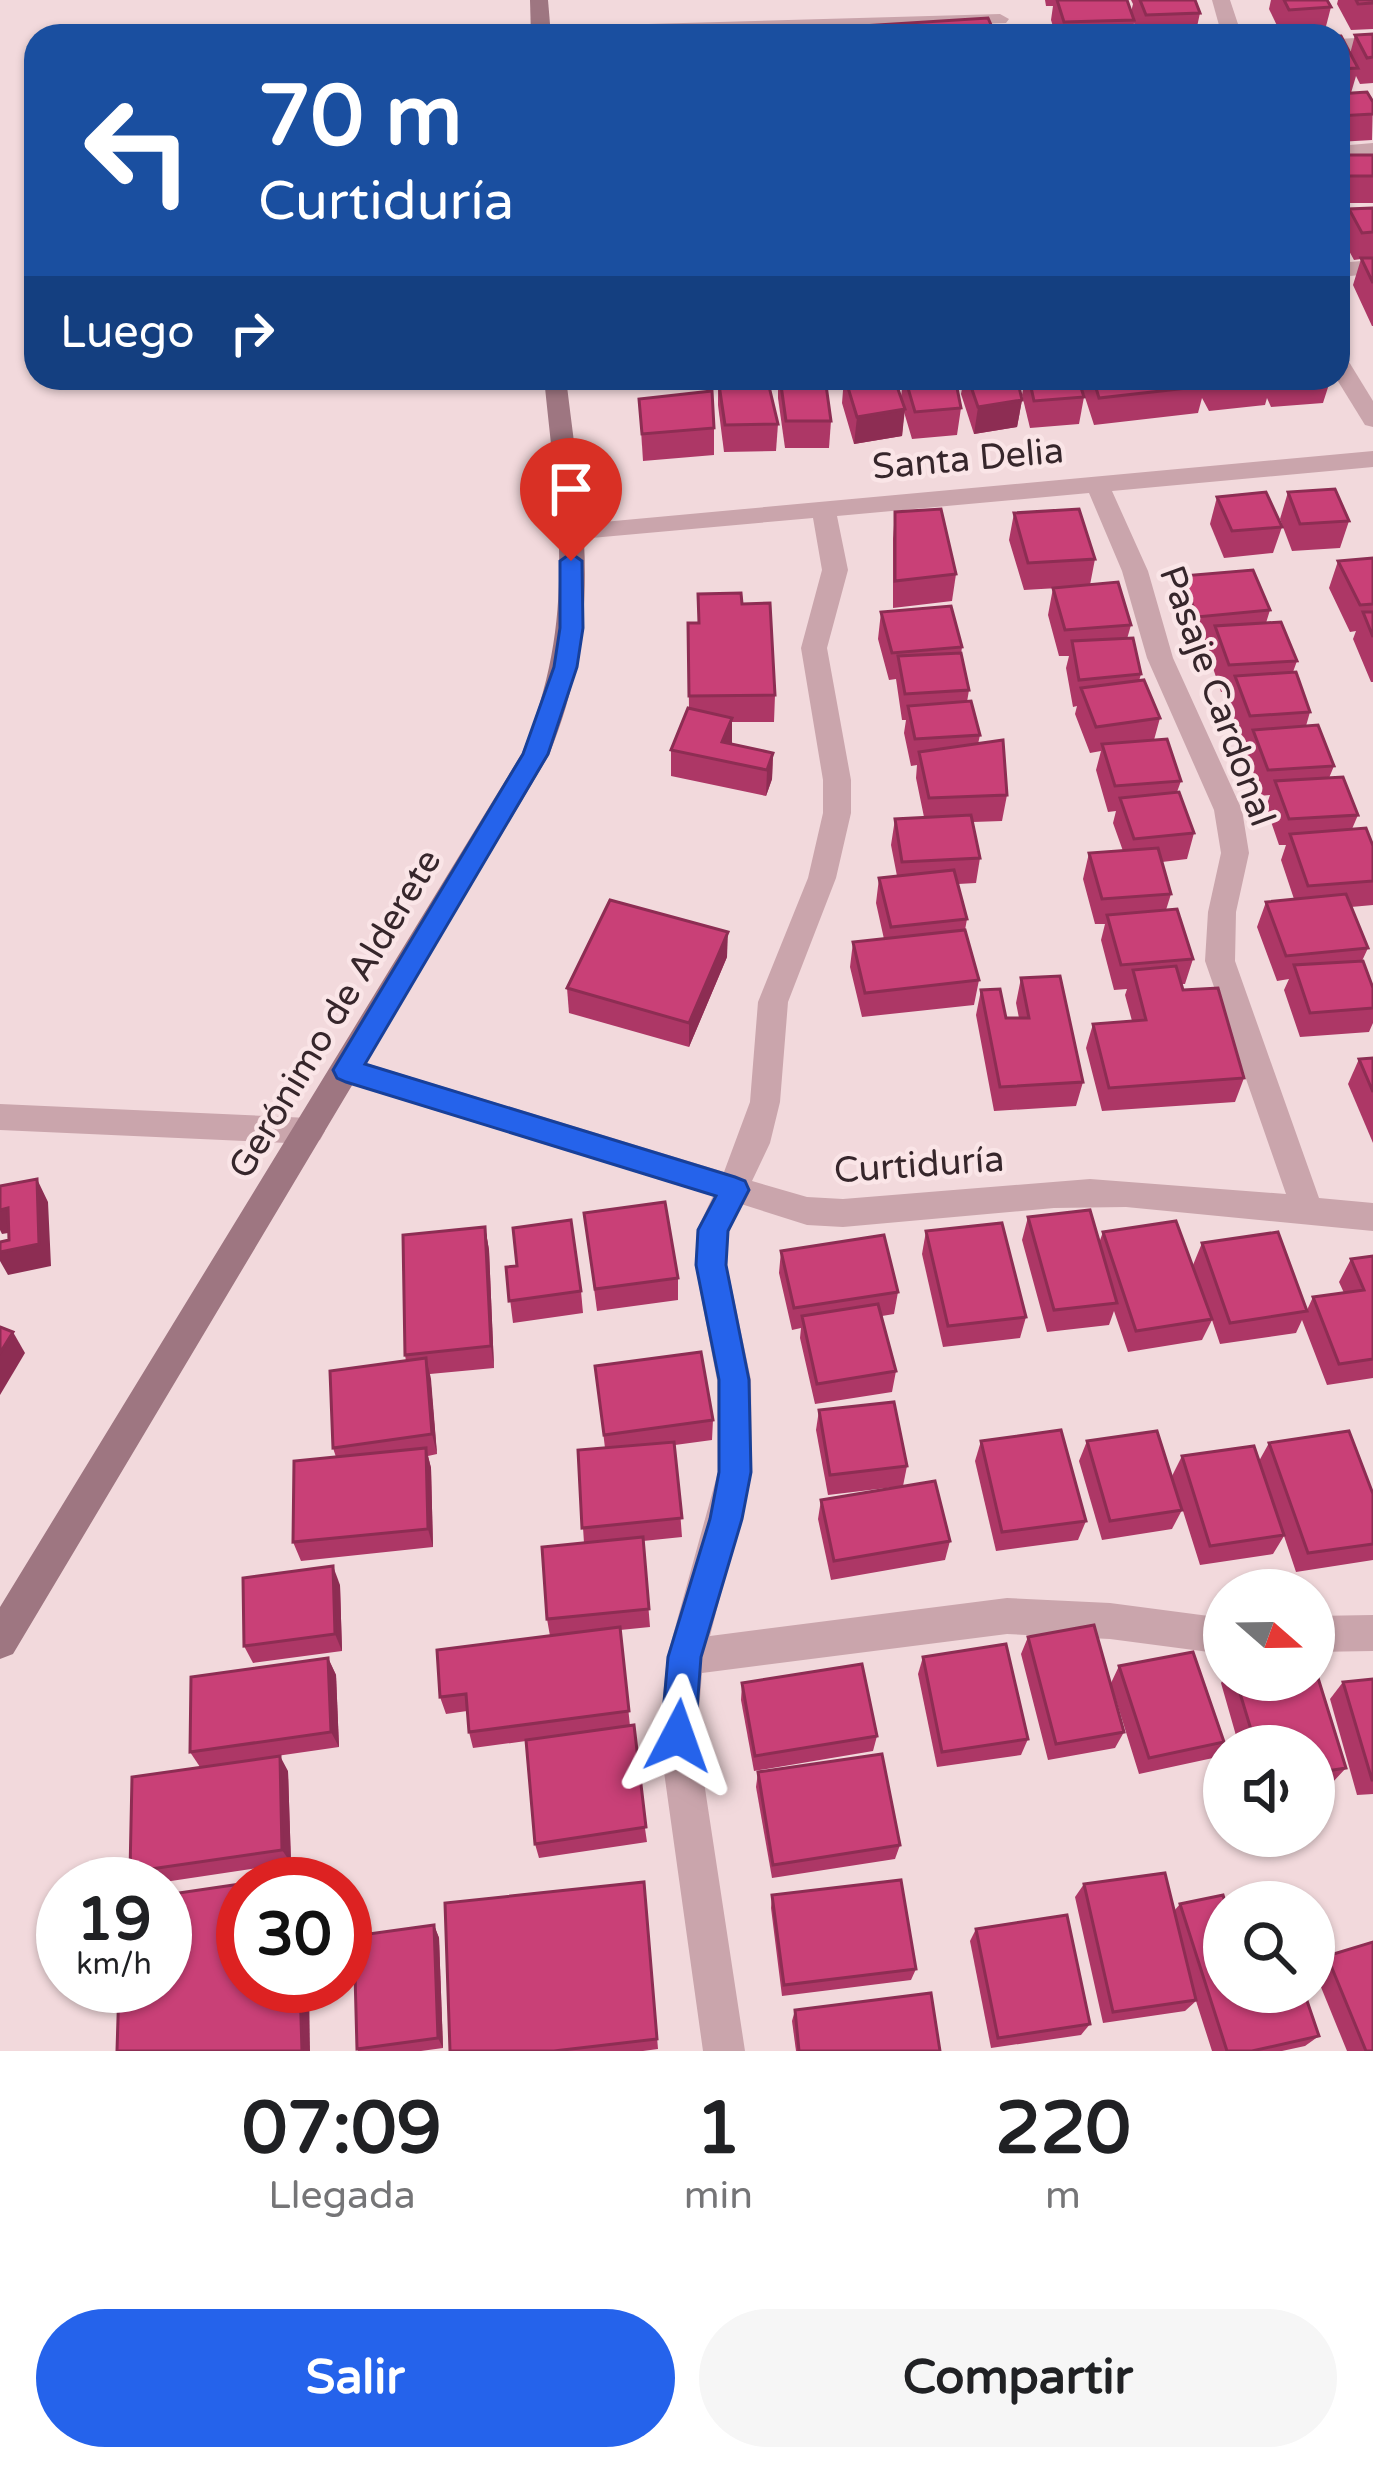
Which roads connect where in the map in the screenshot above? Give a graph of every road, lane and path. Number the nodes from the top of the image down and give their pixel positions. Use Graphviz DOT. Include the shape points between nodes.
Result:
graph roads {
  1 [pos="1000,19"];
  2 [pos="847,24"];
  3 [pos="1350,382"];
  4 [pos="557,390"];
  5 [pos="1373,420"];
  6 [pos="1373,459"];
  7 [pos="1097,483"];
  8 [pos="824,508"];
  9 [pos="569,532"];
  10 [pos="346,1070"];
  11 [pos="0,1117"];
  12 [pos="309,1131"];
  13 [pos="735,1190"];
  14 [pos="1308,1212"];
  15 [pos="1373,1217"];
  16 [pos="1203,1633"];
  17 [pos="1335,1634"];
  18 [pos="1373,1634"];
  19 [pos="0,1641"];
  20 [pos="685,1657"];
  21 [pos="724,2051"];
  1 -- 2 [label="lane"];
  3 -- 5 [label="street"];
  4 -- 9 [label="street, Gerónimo de Alderete"];
  6 -- 7 [label="street, Santa Delia"];
  7 -- 8 [label="street, Santa Delia"];
  7 -- 14 [label="street, Pasaje Cardonal" via="1160,658 1228,810 1235,853 1220,961"];
  8 -- 9 [label="street, Santa Delia"];
  8 -- 13 [label="street" via="835,570 814,648 836,813 822,878 773,1002 765,1102"];
  9 -- 10 [label="street, Gerónimo de Alderete" via="572,628 555,706 535,754"];
  10 -- 12 [label="street, Gerónimo de Alderete"];
  10 -- 13 [label="street, Curtiduría"];
  11 -- 12 [label="street"];
  12 -- 19 [label="street, Gerónimo de Alderete"];
  13 -- 14 [label="street, Curtiduría" via="835,1214 1092,1192"];
  13 -- 20 [label="street" via="713,1230 711,1265 734,1380 735,1472"];
  14 -- 15 [label="street, Curtiduría"];
  16 -- 20 [label="street" via="1007,1616"];
  17 -- 18 [label="street"];
  20 -- 21 [label="street" via="678,1736"];
}
